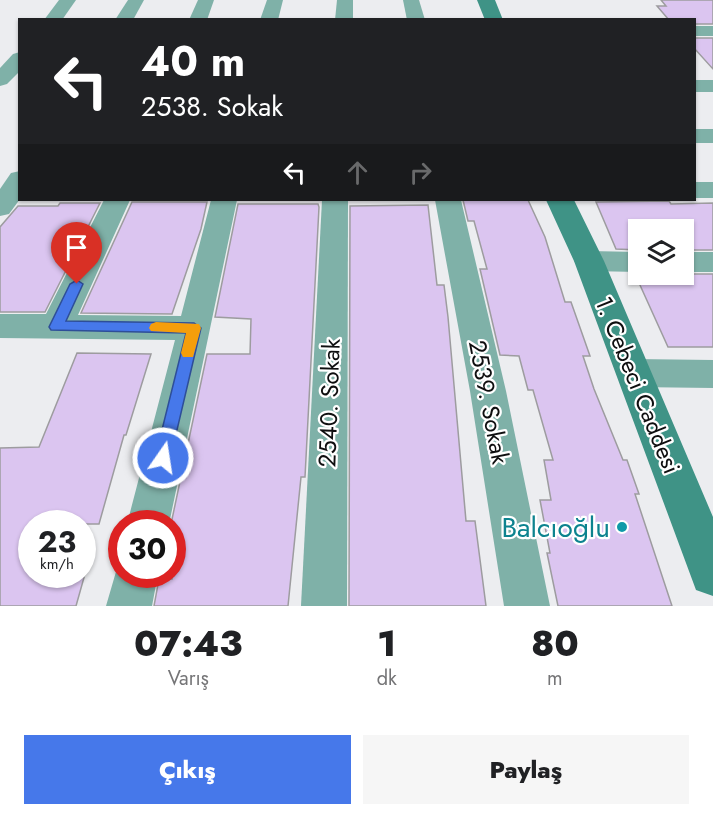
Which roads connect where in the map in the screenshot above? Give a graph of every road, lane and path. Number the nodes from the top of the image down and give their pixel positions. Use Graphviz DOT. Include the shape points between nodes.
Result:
graph roads {
  1 [pos="68,0"];
  2 [pos="136,0"];
  3 [pos="206,0"];
  4 [pos="275,0"];
  5 [pos="345,0"];
  6 [pos="411,0"];
  7 [pos="486,0"];
  8 [pos="54,18"];
  9 [pos="125,18"];
  10 [pos="199,18"];
  11 [pos="270,18"];
  12 [pos="344,18"];
  13 [pos="416,18"];
  14 [pos="493,18"];
  15 [pos="696,31"];
  16 [pos="713,31"];
  17 [pos="0,53"];
  18 [pos="18,56"];
  19 [pos="18,58"];
  20 [pos="0,80"];
  21 [pos="696,86"];
  22 [pos="713,86"];
  23 [pos="696,136"];
  24 [pos="713,136"];
  25 [pos="696,190"];
  26 [pos="713,190"];
  27 [pos="117,201"];
  28 [pos="224,201"];
  29 [pos="335,201"];
  30 [pos="448,201"];
  31 [pos="560,201"];
  32 [pos="589,261"];
  33 [pos="628,262"];
  34 [pos="694,262"];
  35 [pos="713,262"];
  36 [pos="0,326"];
  37 [pos="56,327"];
  38 [pos="194,328"];
  39 [pos="634,373"];
  40 [pos="713,374"];
  41 [pos="151,510"];
  42 [pos="709,552"];
  43 [pos="133,588"];
  44 [pos="129,606"];
  45 [pos="324,606"];
  46 [pos="527,606"];
  1 -- 8 [label="street"];
  2 -- 9 [label="street"];
  3 -- 10 [label="street"];
  4 -- 11 [label="street"];
  5 -- 12 [label="street"];
  6 -- 13 [label="street"];
  7 -- 14 [label="main road"];
  15 -- 16 [label="street"];
  17 -- 18 [label="street"];
  19 -- 20 [label="street"];
  21 -- 22 [label="street"];
  23 -- 24 [label="street"];
  25 -- 26 [label="street"];
  27 -- 37 [label="street"];
  28 -- 38 [label="street"];
  29 -- 45 [label="street, 2540. Sokak"];
  30 -- 46 [label="street, 2539. Sokak"];
  31 -- 32 [label="main road, 1. Cebeci Caddesi"];
  32 -- 33 [label="street"];
  32 -- 39 [label="main road, 1. Cebeci Caddesi"];
  34 -- 35 [label="street"];
  36 -- 37 [label="street"];
  37 -- 38 [label="street"];
  38 -- 41 [label="street"];
  39 -- 40 [label="street"];
  39 -- 42 [label="main road, 1. Cebeci Caddesi"];
  43 -- 44 [label="street"];
}
